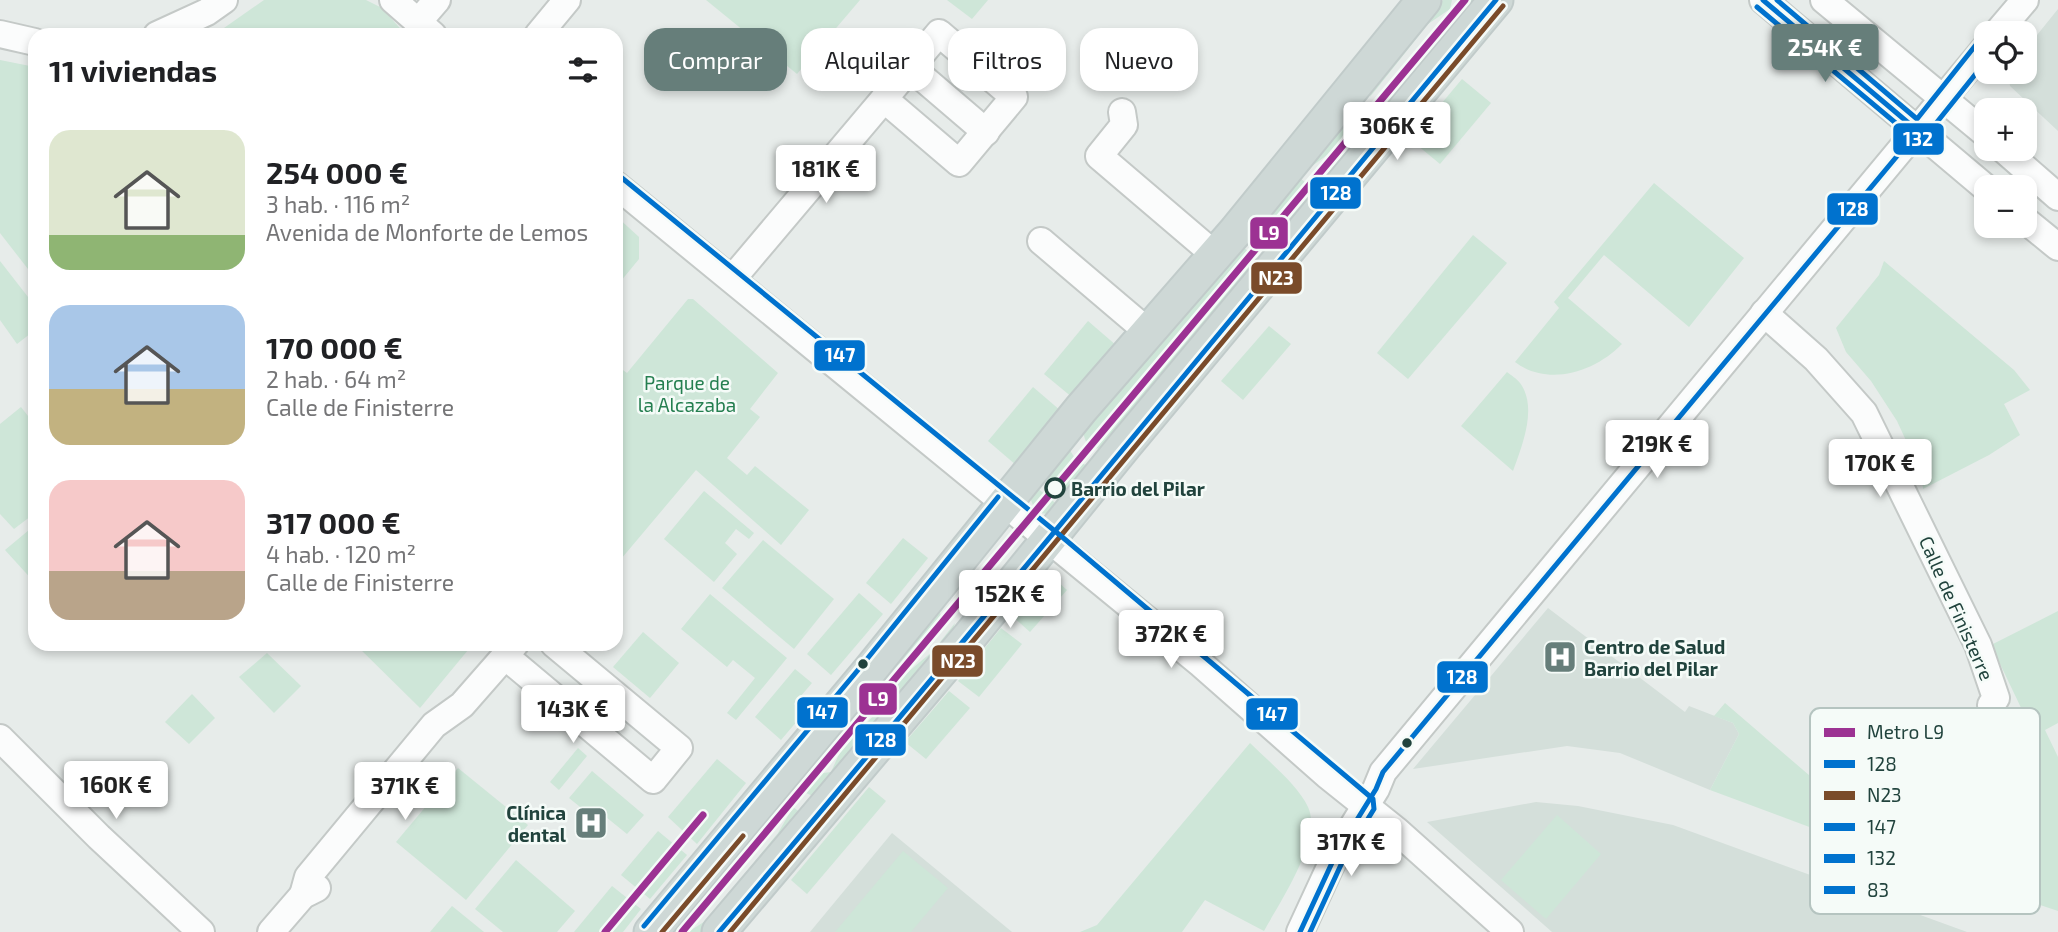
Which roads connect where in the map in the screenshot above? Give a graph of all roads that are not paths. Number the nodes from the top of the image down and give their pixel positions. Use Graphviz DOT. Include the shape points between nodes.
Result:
graph roads {
  1 [pos="224,0"];
  2 [pos="393,0"];
  3 [pos="437,0"];
  4 [pos="567,0"];
  5 [pos="1424,0"];
  6 [pos="1496,0"];
  7 [pos="1763,0"];
  8 [pos="1824,0"];
  9 [pos="2025,0"];
  10 [pos="2007,21"];
  11 [pos="172,28"];
  12 [pos="425,28"];
  13 [pos="426,28"];
  14 [pos="544,28"];
  15 [pos="0,34"];
  16 [pos="934,39"];
  17 [pos="28,40"];
  18 [pos="1974,62"];
  19 [pos="934,88"];
  20 [pos="891,91"];
  21 [pos="884,99"];
  22 [pos="1944,99"];
  23 [pos="1122,112"];
  24 [pos="1974,124"];
  25 [pos="1918,131"];
  26 [pos="986,132"];
  27 [pos="2017,161"];
  28 [pos="1974,178"];
  29 [pos="623,191"];
  30 [pos="2058,197"];
  31 [pos="2037,229"];
  32 [pos="1041,241"];
  33 [pos="2058,247"];
  34 [pos="1215,255"];
  35 [pos="732,279"];
  36 [pos="1764,313"];
  37 [pos="1147,331"];
  38 [pos="1005,502"];
  39 [pos="1049,539"];
  40 [pos="509,651"];
  41 [pos="511,651"];
  42 [pos="562,651"];
  43 [pos="1992,705"];
  44 [pos="0,738"];
  45 [pos="1366,805"];
  46 [pos="201,932"];
  47 [pos="271,932"];
  48 [pos="651,932"];
  49 [pos="719,932"];
  50 [pos="1300,932"];
  51 [pos="1510,932"];
  1 -- 11 [label="street"];
  2 -- 12 [label="street"];
  3 -- 13 [label="street"];
  4 -- 14 [label="street"];
  5 -- 34 [label="main road"];
  6 -- 39 [label="main road"];
  7 -- 25 [label="street"];
  8 -- 22 [label="street"];
  9 -- 10 [label="street"];
  15 -- 17 [label="street"];
  16 -- 26 [label="street" via="939,33 1014,97"];
  18 -- 22 [label="street"];
  19 -- 26 [label="street"];
  20 -- 21 [label="street"];
  21 -- 26 [label="street" via="959,163"];
  21 -- 35 [label="street"];
  22 -- 24 [label="street"];
  22 -- 25 [label="street"];
  23 -- 34 [label="street" via="1124,125 1099,156"];
  25 -- 28 [label="street"];
  25 -- 36 [label="street"];
  27 -- 30 [label="street"];
  29 -- 35 [label="street"];
  31 -- 33 [label="street"];
  32 -- 37 [label="street"];
  34 -- 37 [label="main road"];
  35 -- 38 [label="street"];
  36 -- 43 [label="street, Calle de Finisterre" via="1816,359 1864,413 1978,645 1996,698"];
  36 -- 45 [label="street" via="1383,772"];
  37 -- 38 [label="main road"];
  38 -- 39 [label="street"];
  38 -- 48 [label="main road"];
  39 -- 45 [label="street"];
  39 -- 49 [label="main road"];
  40 -- 47 [label="street" via="462,705 434,725 308,877 303,895"];
  41 -- 42 [label="street" via="653,780 679,748"];
  44 -- 46 [label="street"];
  45 -- 50 [label="street" via="1337,852"];
  45 -- 51 [label="street"];
}
